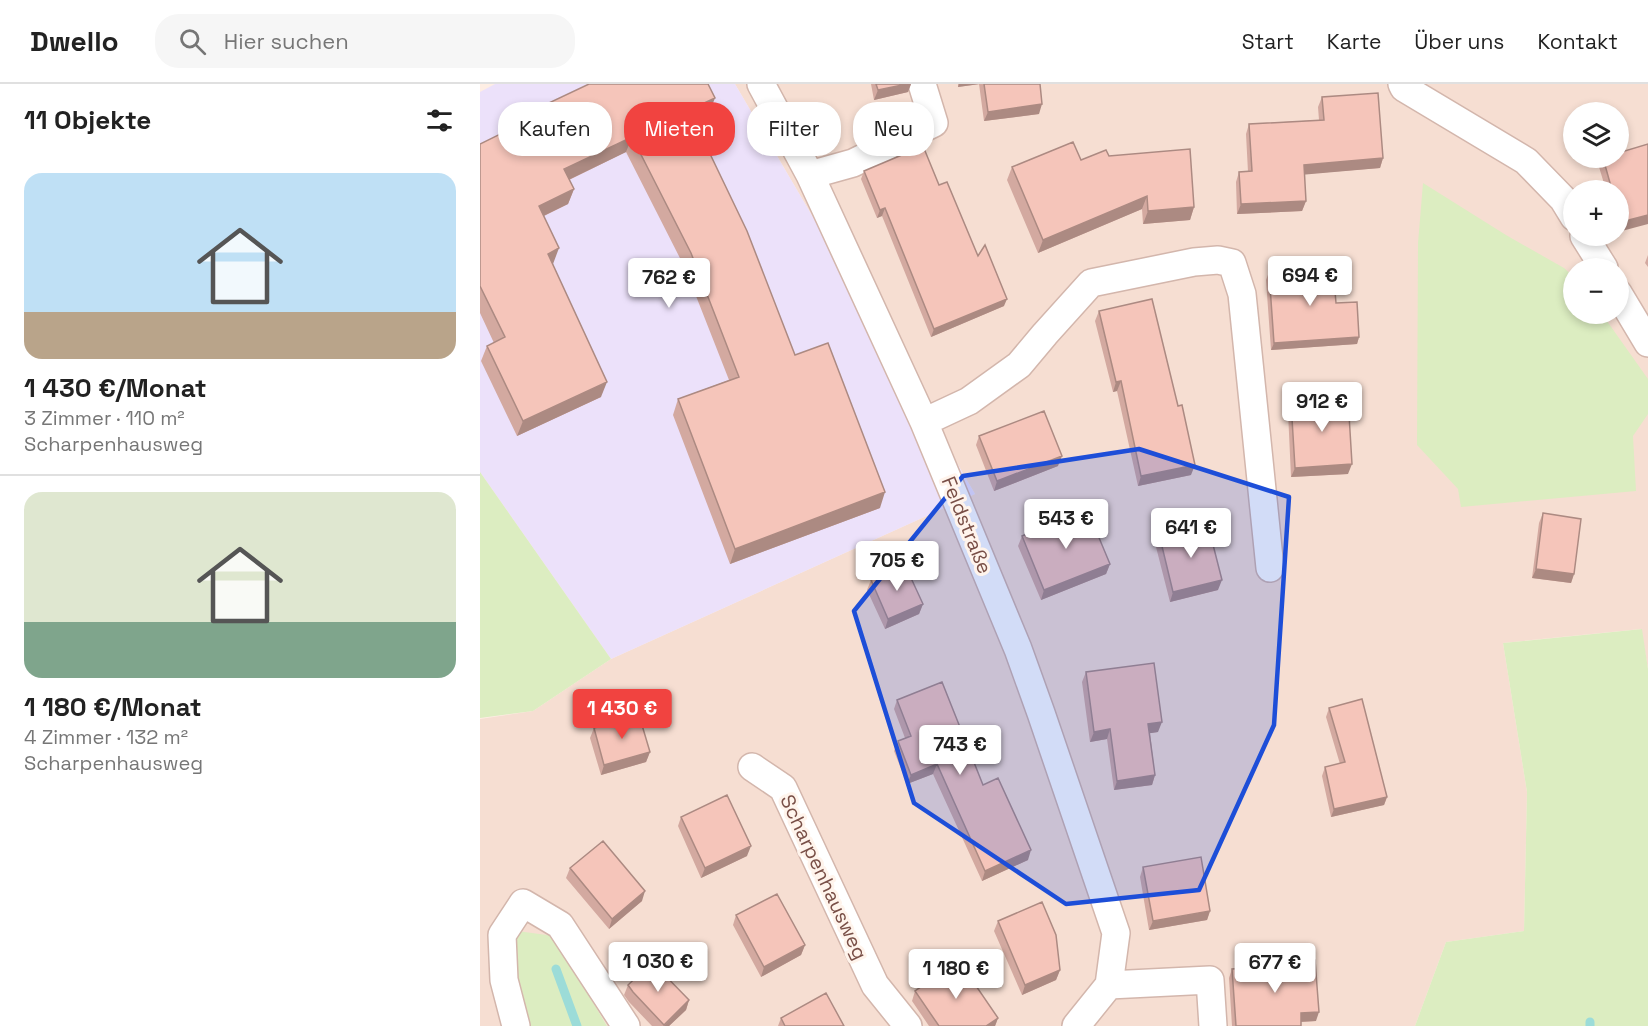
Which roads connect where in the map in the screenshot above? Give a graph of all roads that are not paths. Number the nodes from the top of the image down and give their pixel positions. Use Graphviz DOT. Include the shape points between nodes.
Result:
graph roads {
  1 [pos="761,84"];
  2 [pos="922,84"];
  3 [pos="1402,84"];
  4 [pos="810,175"];
  5 [pos="1563,199"];
  6 [pos="1629,311"];
  7 [pos="1648,343"];
  8 [pos="924,422"];
  9 [pos="1270,568"];
  10 [pos="752,767"];
  11 [pos="1109,985"];
  12 [pos="516,1026"];
  13 [pos="626,1026"];
  14 [pos="908,1026"];
  15 [pos="1076,1026"];
  16 [pos="1213,1026"];
  1 -- 4 [label="street, Feldstraße"];
  2 -- 4 [label="street" via="934,123 852,163"];
  3 -- 5 [label="street" via="1526,161"];
  4 -- 8 [label="street, Feldstraße"];
  6 -- 7 [label="street"];
  8 -- 9 [label="street" via="969,400 1019,365 1091,283 1194,262 1232,263 1242,294"];
  8 -- 11 [label="street, Feldstraße" via="1018,649 1116,933"];
  10 -- 14 [label="street, Scharpenhausweg" via="783,788 875,985"];
  11 -- 15 [label="street"];
  11 -- 16 [label="street" via="1210,980"];
  12 -- 13 [label="street" via="504,980 502,935 523,903 560,925"];
}
